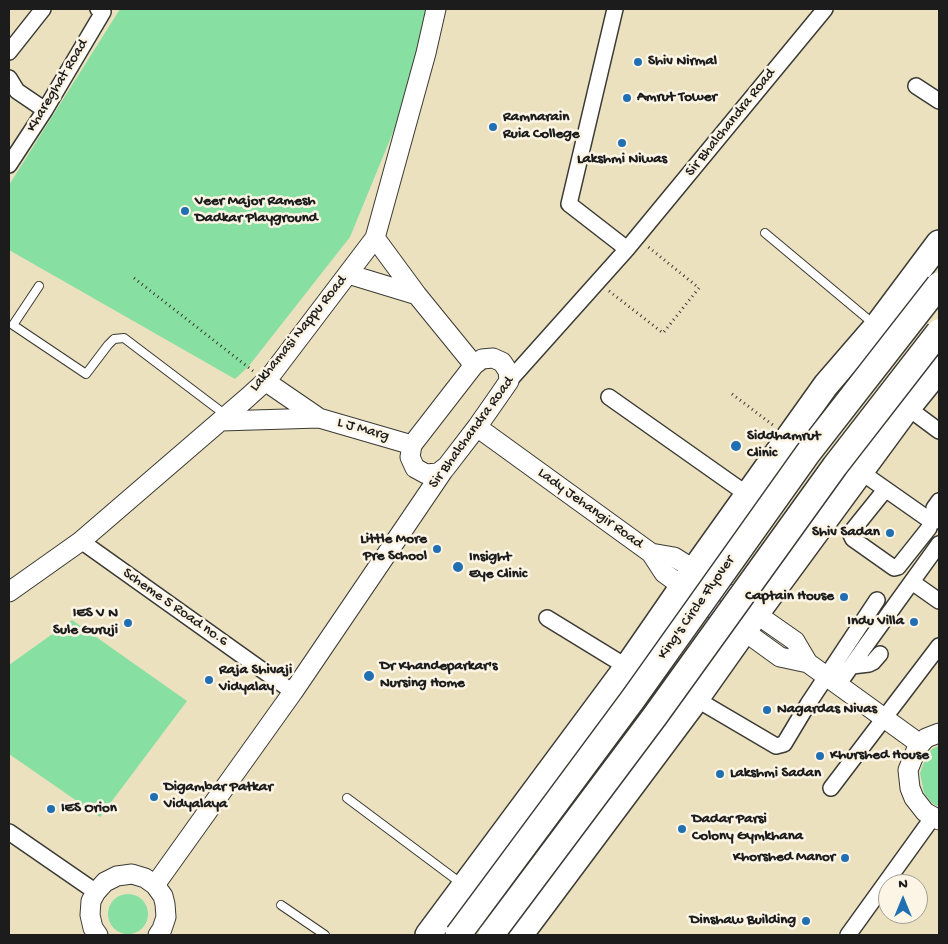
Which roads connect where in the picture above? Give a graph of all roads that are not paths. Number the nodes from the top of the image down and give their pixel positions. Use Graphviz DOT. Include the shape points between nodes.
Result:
graph roads {
  1 [pos="43,9"];
  2 [pos="436,9"];
  3 [pos="615,9"];
  4 [pos="825,9"];
  5 [pos="102,10"];
  6 [pos="9,52"];
  7 [pos="9,78"];
  8 [pos="916,86"];
  9 [pos="13,92"];
  10 [pos="939,101"];
  11 [pos="45,110"];
  12 [pos="9,165"];
  13 [pos="765,233"];
  14 [pos="375,238"];
  15 [pos="939,244"];
  16 [pos="627,249"];
  17 [pos="348,274"];
  18 [pos="939,285"];
  19 [pos="39,286"];
  20 [pos="417,295"];
  21 [pos="877,326"];
  22 [pos="939,332"];
  23 [pos="474,365"];
  24 [pos="939,369"];
  25 [pos="265,381"];
  26 [pos="509,381"];
  27 [pos="609,397"];
  28 [pos="908,408"];
  29 [pos="224,418"];
  30 [pos="319,418"];
  31 [pos="476,427"];
  32 [pos="939,431"];
  33 [pos="412,445"];
  34 [pos="447,466"];
  35 [pos="861,472"];
  36 [pos="885,490"];
  37 [pos="748,495"];
  38 [pos="939,502"];
  39 [pos="939,521"];
  40 [pos="81,542"];
  41 [pos="939,544"];
  42 [pos="688,578"];
  43 [pos="912,582"];
  44 [pos="9,592"];
  45 [pos="877,600"];
  46 [pos="939,601"];
  47 [pos="547,618"];
  48 [pos="750,623"];
  49 [pos="939,646"];
  50 [pos="880,654"];
  51 [pos="852,666"];
  52 [pos="627,667"];
  53 [pos="832,681"];
  54 [pos="293,692"];
  55 [pos="696,699"];
  56 [pos="884,718"];
  57 [pos="939,733"];
  58 [pos="920,744"];
  59 [pos="830,788"];
  60 [pos="347,798"];
  61 [pos="936,819"];
  62 [pos="9,832"];
  63 [pos="155,886"];
  64 [pos="465,886"];
  65 [pos="96,892"];
  66 [pos="280,905"];
  67 [pos="98,935"];
  68 [pos="158,935"];
  69 [pos="325,935"];
  70 [pos="428,935"];
  71 [pos="458,935"];
  72 [pos="491,935"];
  73 [pos="520,935"];
  74 [pos="848,935"];
  1 -- 6 [label="street"];
  2 -- 14 [label="street, Lakhamasi Nappu Road"];
  3 -- 16 [label="street" via="569,204"];
  4 -- 16 [label="street, Sir Bhalchandra Road"];
  5 -- 11 [label="street, Khareghat Road"];
  7 -- 9 [label="street"];
  8 -- 10 [label="street"];
  9 -- 11 [label="street"];
  11 -- 12 [label="street, Khareghat Road"];
  13 -- 21 [label="lane"];
  14 -- 17 [label="street, Lakhamasi Nappu Road"];
  14 -- 20 [label="street"];
  15 -- 21 [label="highway"];
  16 -- 26 [label="street, Sir Bhalchandra Road"];
  17 -- 20 [label="street"];
  17 -- 25 [label="street, Lakhamasi Nappu Road"];
  18 -- 71 [label="highway, King's Circle Flyover, bridge" via="808,453 633,699"];
  19 -- 29 [label="lane" via="13,325 86,374 108,344 114,339 124,338"];
  20 -- 23 [label="street"];
  21 -- 37 [label="highway" via="826,385"];
  22 -- 72 [label="highway, King's Circle Flyover, bridge" via="835,466 655,716"];
  23 -- 26 [label="street" via="482,359 493,358 502,362 508,370"];
  23 -- 33 [label="street"];
  24 -- 28 [label="highway"];
  25 -- 29 [label="street, Lakhamasi Nappu Road"];
  25 -- 30 [label="street, L J Marg"];
  26 -- 31 [label="street, Sir Bhalchandra Road"];
  27 -- 37 [label="street"];
  28 -- 32 [label="street"];
  28 -- 35 [label="highway"];
  29 -- 30 [label="street"];
  29 -- 40 [label="street, Lakhamasi Nappu Road"];
  30 -- 33 [label="street, L J Marg"];
  31 -- 34 [label="street, Sir Bhalchandra Road"];
  31 -- 42 [label="street, Lady Jehangir Road" via="651,553 674,557"];
  33 -- 34 [label="street" via="410,457 415,468 426,474 438,473"];
  34 -- 54 [label="street, Sir Bhalchandra Road"];
  35 -- 36 [label="street"];
  35 -- 48 [label="highway"];
  36 -- 36 [label="street" via="930,524 898,568 890,567 851,535"];
  37 -- 42 [label="highway"];
  38 -- 39 [label="street" via="934,508 934,517"];
  40 -- 44 [label="street, Lakhamasi Nappu Road"];
  40 -- 54 [label="street, Scheme 5 Road no.6"];
  41 -- 43 [label="street"];
  42 -- 48 [label="street, Lady Jehangir Road"];
  42 -- 52 [label="highway"];
  43 -- 46 [label="street"];
  43 -- 51 [label="street"];
  45 -- 53 [label="street"];
  47 -- 52 [label="street"];
  48 -- 53 [label="street, Lady Jehangir Road" via="795,641 808,663"];
  48 -- 55 [label="highway"];
  49 -- 56 [label="street"];
  50 -- 51 [label="street" via="869,664"];
  51 -- 53 [label="street"];
  52 -- 64 [label="highway"];
  53 -- 55 [label="street" via="780,746"];
  53 -- 56 [label="street, Lady Jehangir Road"];
  54 -- 63 [label="street, Sir Bhalchandra Road"];
  55 -- 73 [label="highway"];
  56 -- 58 [label="street, Lady Jehangir Road"];
  56 -- 59 [label="street"];
  57 -- 58 [label="street"];
  58 -- 61 [label="street" via="908,770 910,788 925,812"];
  60 -- 64 [label="lane"];
  61 -- 74 [label="street"];
  62 -- 65 [label="street"];
  63 -- 65 [label="street" via="132,874 105,882"];
  63 -- 68 [label="street" via="163,896 166,917"];
  64 -- 70 [label="highway"];
  65 -- 67 [label="street" via="90,915"];
  66 -- 69 [label="lane"];
}
